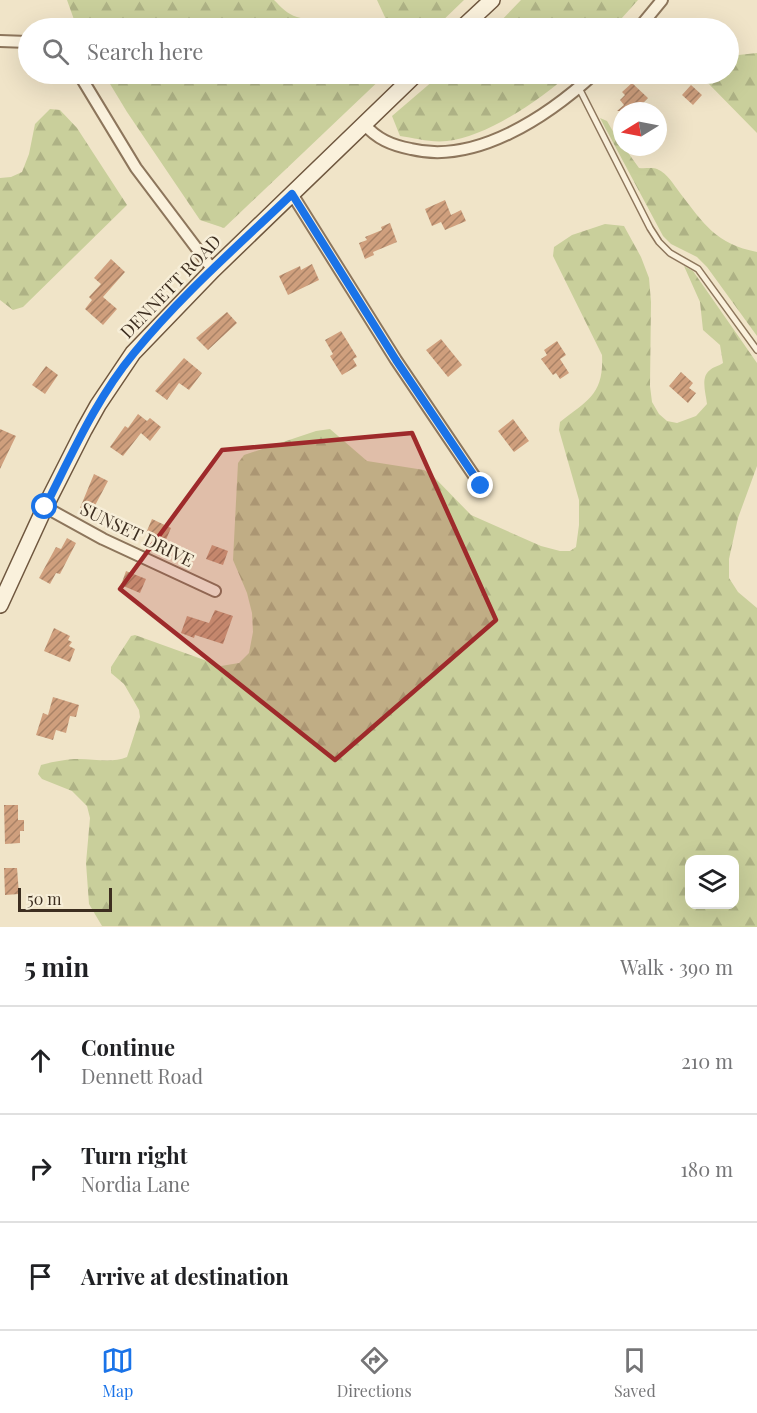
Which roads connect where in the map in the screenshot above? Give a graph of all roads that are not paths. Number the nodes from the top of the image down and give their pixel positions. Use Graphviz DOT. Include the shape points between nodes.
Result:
graph roads {
  1 [pos="492,0"];
  2 [pos="662,0"];
  3 [pos="473,18"];
  4 [pos="647,18"];
  5 [pos="0,41"];
  6 [pos="18,42"];
  7 [pos="85,84"];
  8 [pos="406,84"];
  9 [pos="583,84"];
  10 [pos="579,88"];
  11 [pos="364,124"];
  12 [pos="292,194"];
  13 [pos="213,270"];
  14 [pos="757,350"];
  15 [pos="481,486"];
  16 [pos="45,507"];
  17 [pos="215,591"];
  18 [pos="0,604"];
  1 -- 3 [label="street"];
  2 -- 4 [label="street"];
  5 -- 6 [label="street"];
  7 -- 13 [label="street" via="136,168"];
  8 -- 11 [label="street, DENNETT ROAD"];
  9 -- 10 [label="street"];
  10 -- 11 [label="street" via="529,122 466,150 432,153 402,147 375,136"];
  10 -- 14 [label="lane" via="659,242 698,269"];
  11 -- 12 [label="street, DENNETT ROAD"];
  12 -- 13 [label="street, DENNETT ROAD"];
  12 -- 15 [label="street"];
  13 -- 16 [label="street, DENNETT ROAD" via="123,367 84,430"];
  16 -- 17 [label="street, SUNSET DRIVE"];
  16 -- 18 [label="street, DENNETT ROAD"];
}
